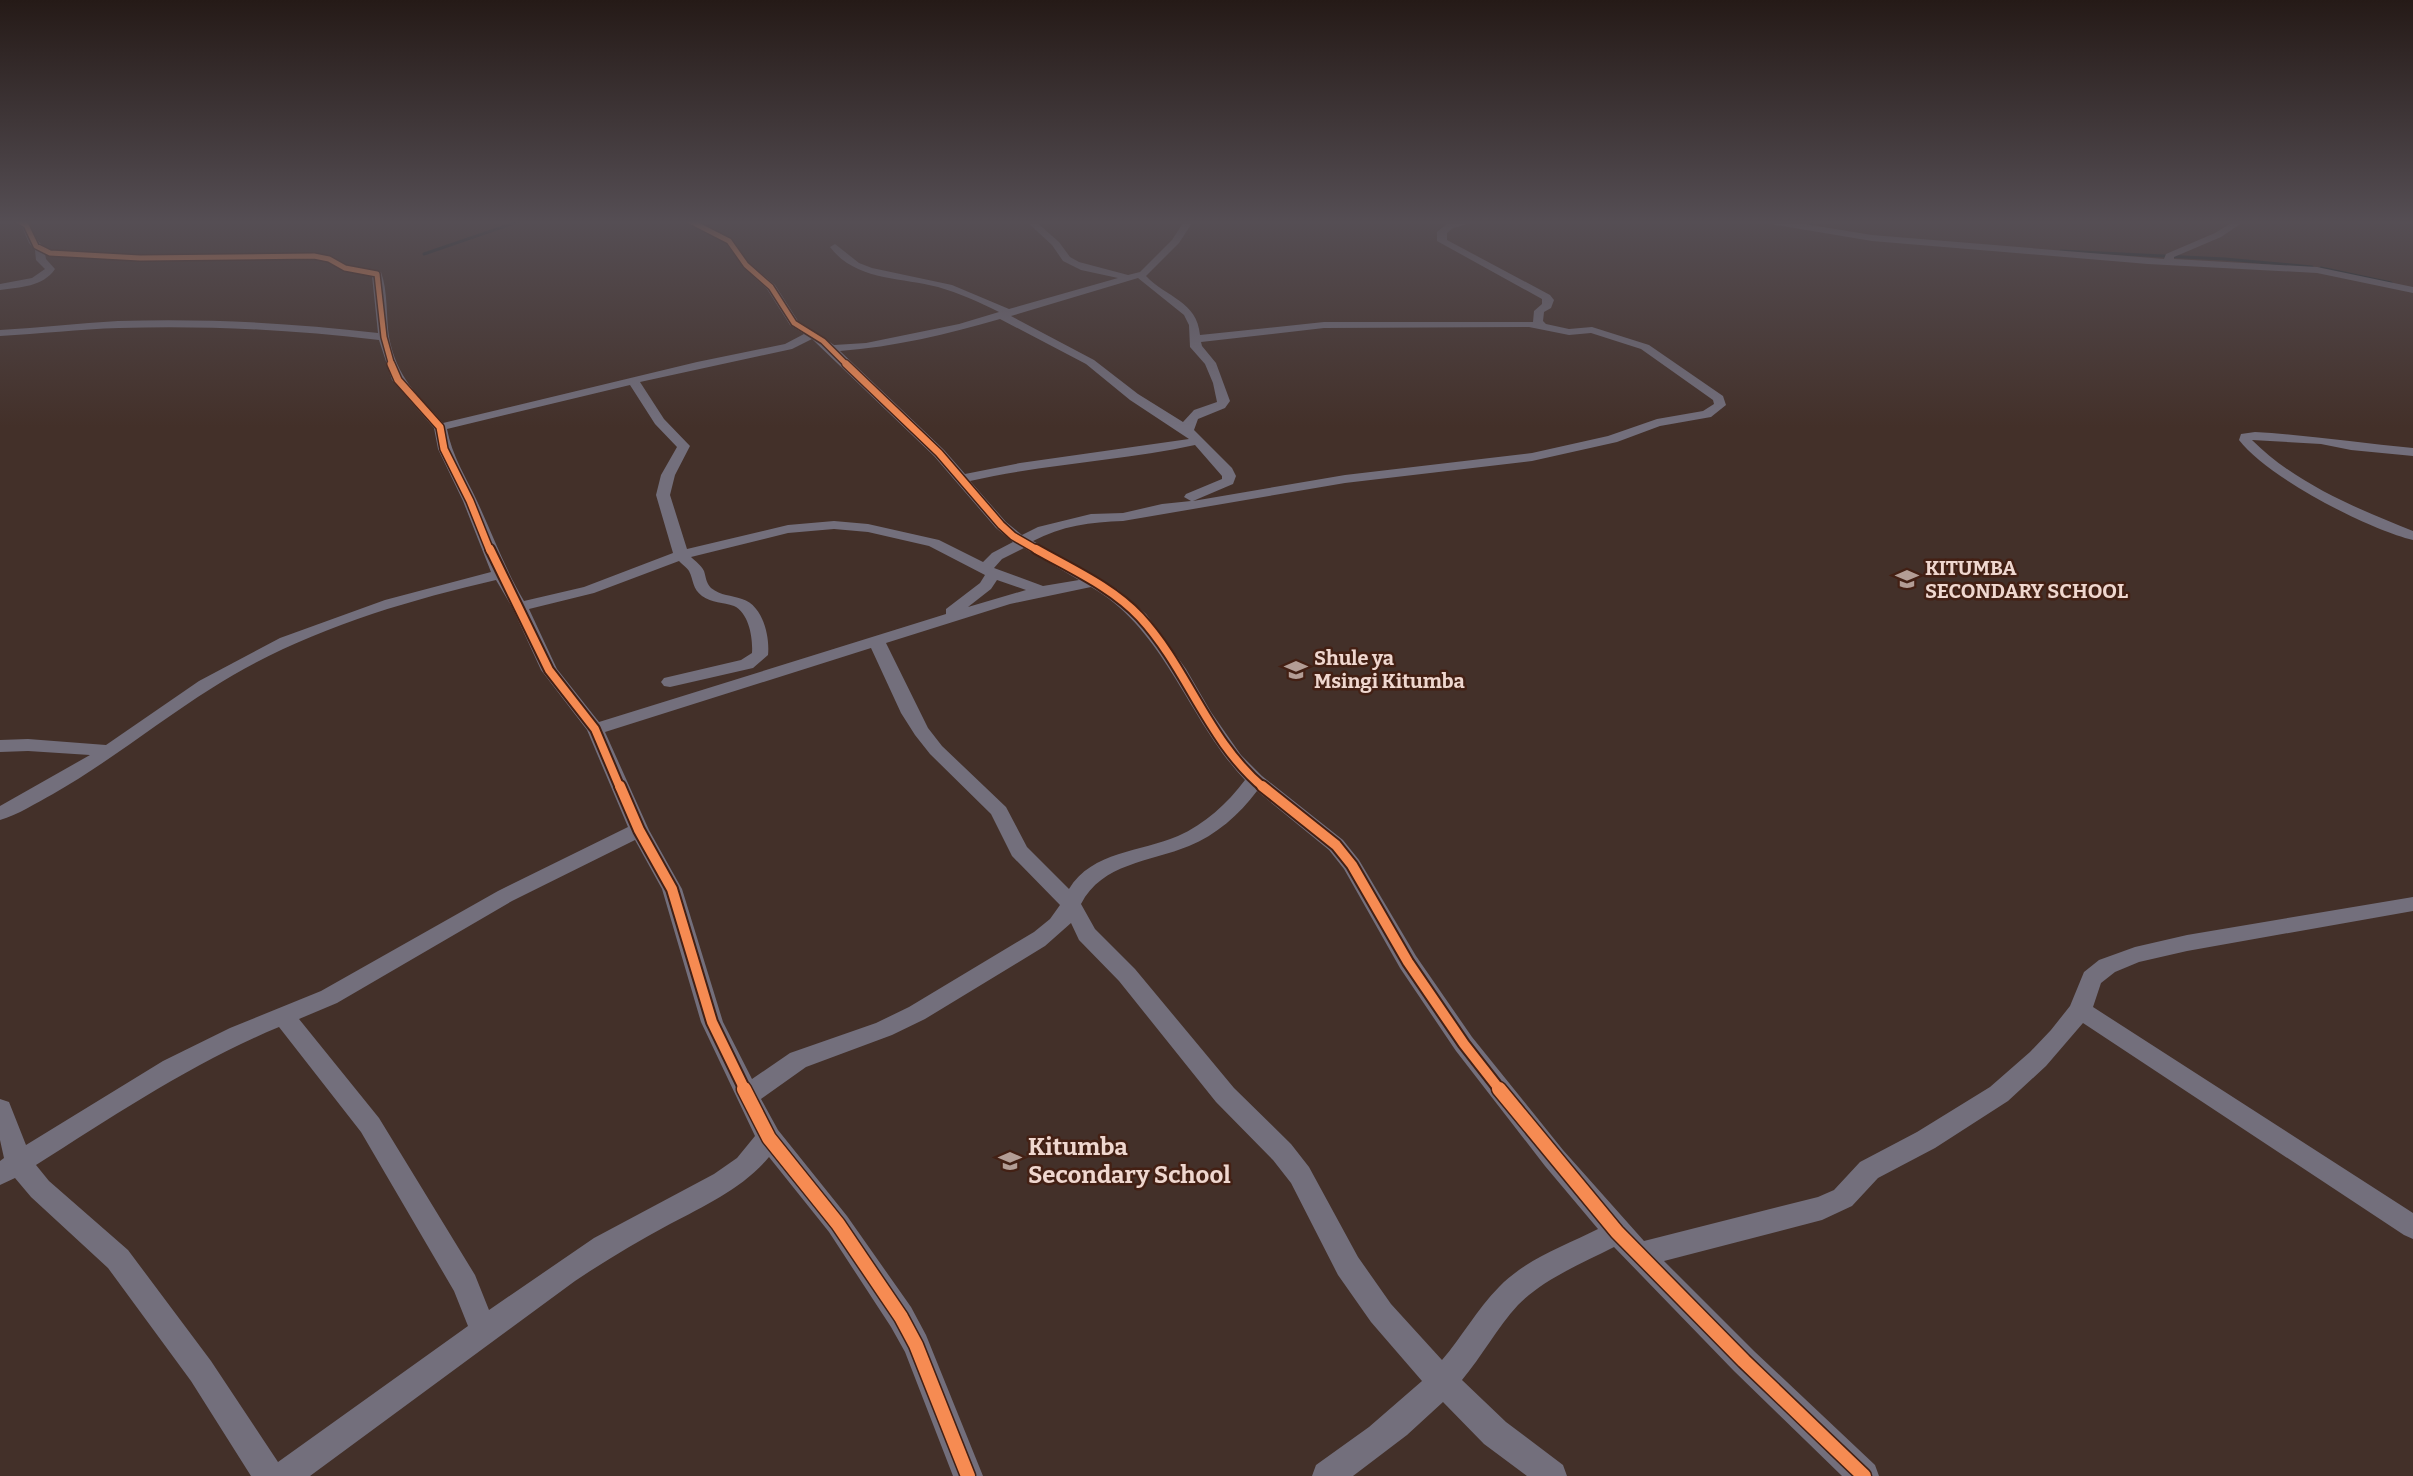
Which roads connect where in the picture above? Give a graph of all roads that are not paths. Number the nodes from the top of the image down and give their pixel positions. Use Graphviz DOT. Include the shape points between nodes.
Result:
graph roads {
  1 [pos="379,289"];
  2 [pos="772,289"];
  3 [pos="950,289"];
  4 [pos="1099,289"];
  5 [pos="1155,289"];
  6 [pos="1531,289"];
  7 [pos="1005,314"];
  8 [pos="1542,326"];
  9 [pos="0,333"];
  10 [pos="813,334"];
  11 [pos="384,337"];
  12 [pos="1195,339"];
  13 [pos="788,347"];
  14 [pos="832,350"];
  15 [pos="634,382"];
  16 [pos="440,427"];
  17 [pos="1188,431"];
  18 [pos="1198,441"];
  19 [pos="2413,452"];
  20 [pos="962,479"];
  21 [pos="1151,512"];
  22 [pos="2413,536"];
  23 [pos="1023,541"];
  24 [pos="681,555"];
  25 [pos="989,571"];
  26 [pos="500,574"];
  27 [pos="1092,582"];
  28 [pos="1042,591"];
  29 [pos="520,607"];
  30 [pos="931,625"];
  31 [pos="877,642"];
  32 [pos="670,682"];
  33 [pos="595,729"];
  34 [pos="0,746"];
  35 [pos="110,751"];
  36 [pos="1255,780"];
  37 [pos="0,814"];
  38 [pos="639,830"];
  39 [pos="1071,904"];
  40 [pos="2413,904"];
  41 [pos="2080,1010"];
  42 [pos="284,1016"];
  43 [pos="749,1095"];
  44 [pos="0,1109"];
  45 [pos="769,1138"];
  46 [pos="9,1168"];
  47 [pos="2413,1227"];
  48 [pos="1617,1232"];
  49 [pos="1640,1255"];
  50 [pos="483,1329"];
  51 [pos="1442,1382"];
  52 [pos="269,1476"];
  53 [pos="284,1476"];
  54 [pos="968,1476"];
  55 [pos="1327,1476"];
  56 [pos="1552,1476"];
  57 [pos="1864,1476"];
  1 -- 11 [label="street"];
  2 -- 10 [label="street" via="791,320"];
  3 -- 7 [label="street"];
  4 -- 7 [label="street"];
  5 -- 12 [label="street" via="1189,313"];
  6 -- 8 [label="street" via="1549,300 1539,311"];
  7 -- 14 [label="street" via="885,343"];
  7 -- 17 [label="street" via="1090,362 1134,397"];
  8 -- 12 [label="street" via="1324,325"];
  8 -- 21 [label="street" via="1569,332 1607,333 1646,347 1719,399 1720,405 1707,414 1657,423 1554,453 1345,479"];
  9 -- 11 [label="street" via="84,326 238,324"];
  10 -- 13 [label="street"];
  10 -- 14 [label="street"];
  11 -- 16 [label="street" via="398,380"];
  12 -- 17 [label="street" via="1196,347 1219,382 1224,401 1192,416"];
  13 -- 14 [label="street"];
  13 -- 15 [label="street"];
  14 -- 20 [label="street"];
  15 -- 16 [label="street"];
  15 -- 24 [label="street" via="659,421 684,446 663,495"];
  16 -- 26 [label="street" via="444,449"];
  17 -- 18 [label="street"];
  18 -- 20 [label="street" via="997,470"];
  18 -- 21 [label="street" via="1227,471 1228,481"];
  19 -- 22 [label="street" via="2314,440 2246,437 2252,448 2276,467 2350,511"];
  20 -- 23 [label="street" via="1001,525"];
  21 -- 23 [label="street" via="1091,518 1043,530"];
  23 -- 25 [label="street" via="997,556"];
  23 -- 27 [label="street"];
  24 -- 25 [label="street" via="778,531 834,525 924,540 952,550"];
  24 -- 29 [label="street" via="589,590"];
  24 -- 32 [label="street" via="696,570 700,585 707,592 744,606 757,623 762,648 760,655 747,664"];
  25 -- 28 [label="street"];
  25 -- 30 [label="street" via="986,586"];
  26 -- 29 [label="street"];
  26 -- 35 [label="street" via="360,611 284,644 192,692"];
  27 -- 28 [label="street"];
  27 -- 36 [label="street" via="1120,600 1150,629 1220,739"];
  28 -- 30 [label="street"];
  29 -- 33 [label="street" via="549,670"];
  30 -- 31 [label="street"];
  31 -- 33 [label="street"];
  31 -- 39 [label="street" via="921,731 990,801 1019,851"];
  33 -- 38 [label="street"];
  34 -- 35 [label="street"];
  35 -- 37 [label="street"];
  36 -- 39 [label="street" via="1228,814 1202,833 1102,869 1089,878"];
  36 -- 48 [label="street" via="1336,845 1464,1044"];
  38 -- 42 [label="street" via="505,896 338,992"];
  38 -- 43 [label="street" via="672,889 712,1022"];
  39 -- 43 [label="street" via="1050,932 917,1013 798,1060"];
  39 -- 51 [label="street" via="1087,934 1127,975 1225,1095 1300,1175 1363,1289"];
  40 -- 41 [label="street" via="2135,955 2097,972"];
  41 -- 47 [label="street"];
  41 -- 49 [label="street" via="2038,1059 1999,1094 1869,1170 1844,1198 1822,1208"];
  42 -- 46 [label="street" via="171,1068"];
  42 -- 50 [label="street" via="370,1125 465,1284"];
  43 -- 45 [label="street"];
  44 -- 46 [label="street" via="11,1134"];
  45 -- 50 [label="street" via="746,1166 723,1182 603,1247"];
  45 -- 54 [label="street" via="838,1224 901,1317"];
  46 -- 52 [label="street" via="40,1189 118,1259 201,1371"];
  48 -- 49 [label="street"];
  48 -- 51 [label="street" via="1538,1271 1517,1288 1491,1314"];
  49 -- 57 [label="street"];
  50 -- 53 [label="street"];
  51 -- 55 [label="street" via="1380,1438"];
  51 -- 56 [label="street" via="1495,1433"];
}
